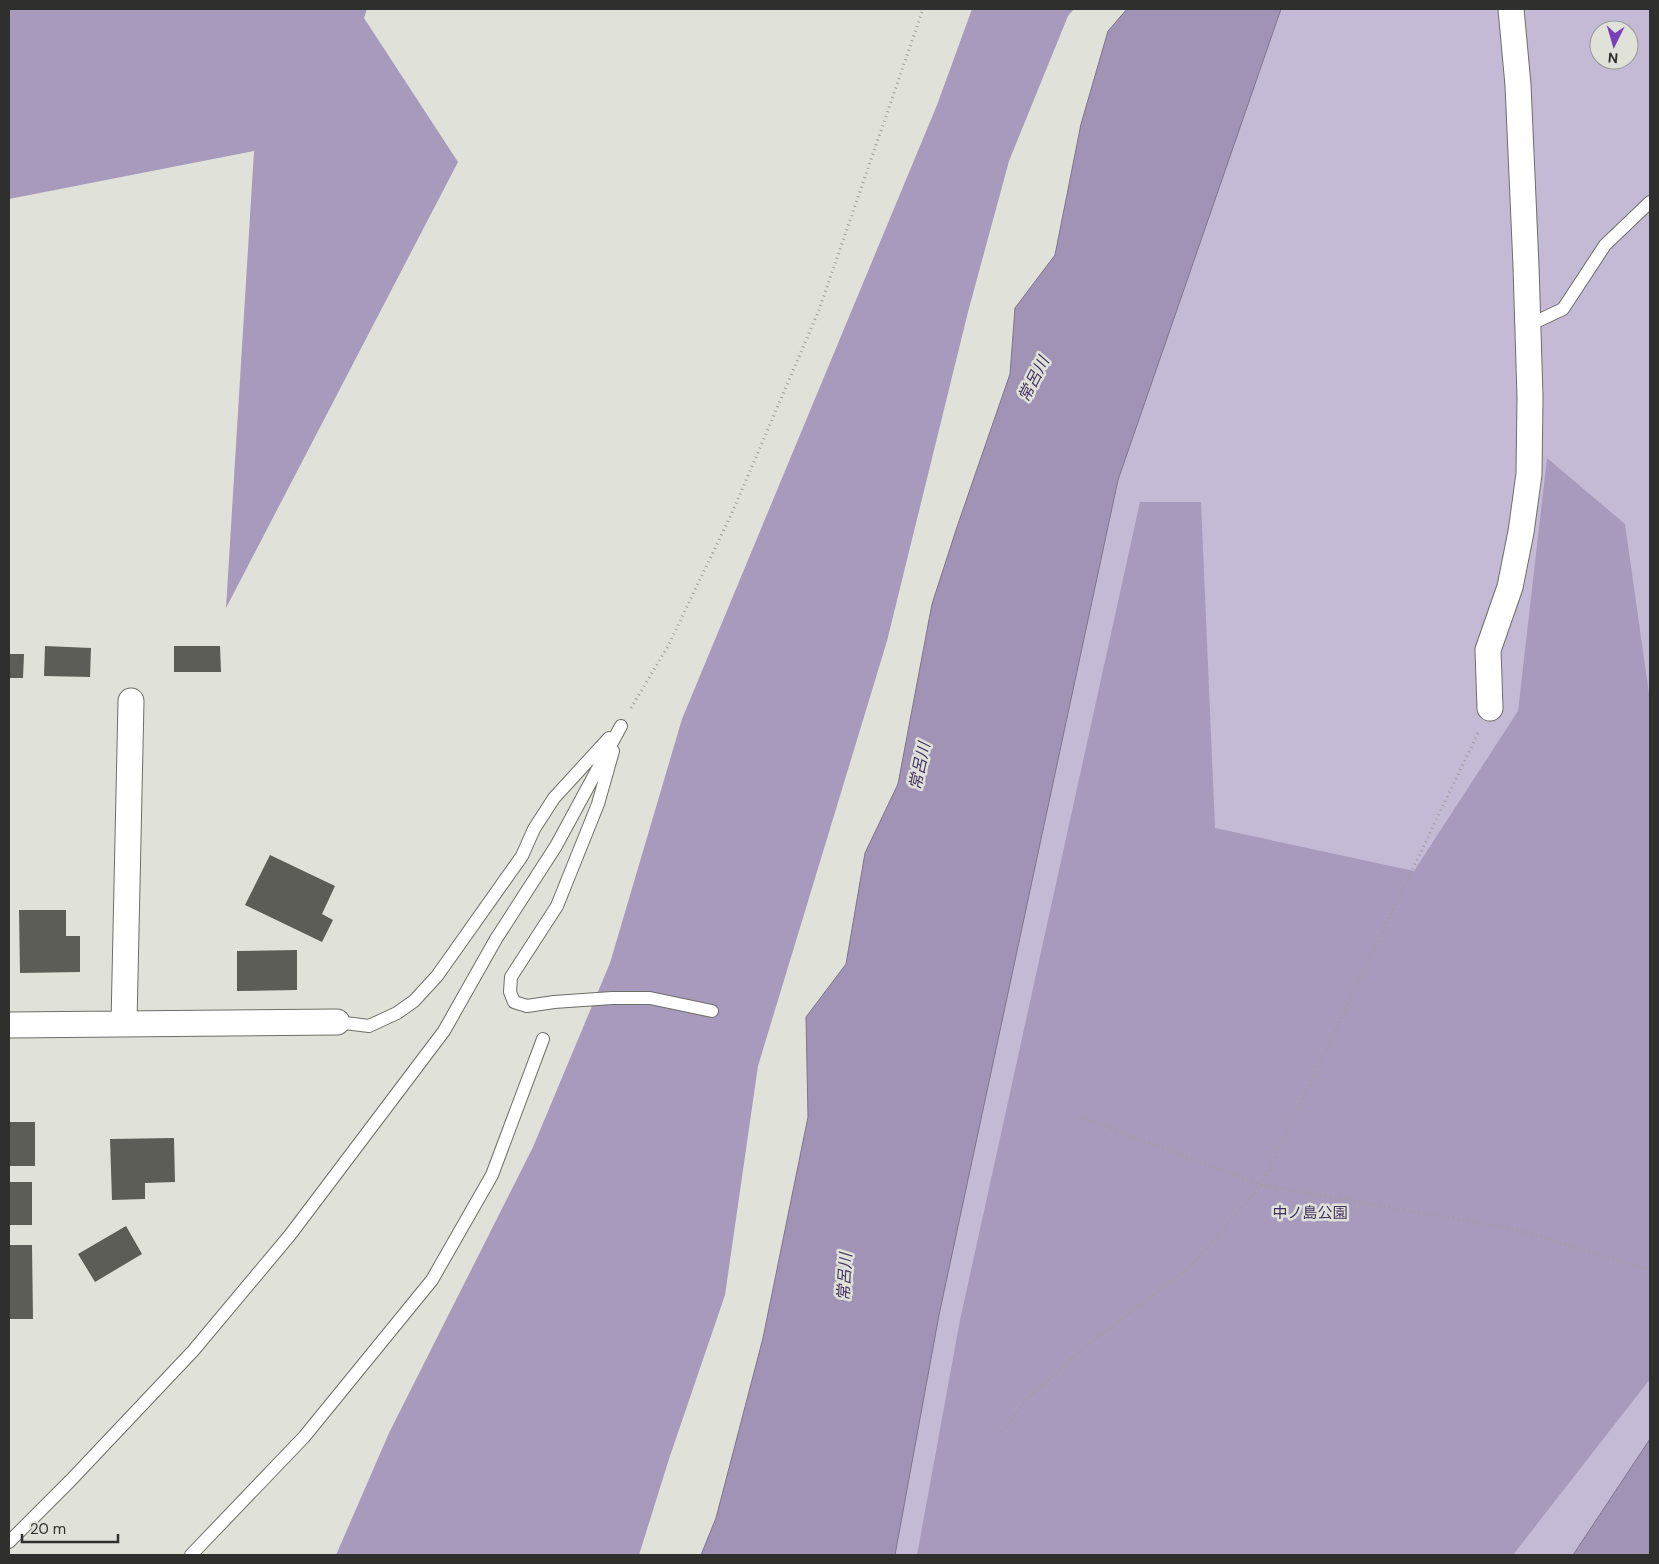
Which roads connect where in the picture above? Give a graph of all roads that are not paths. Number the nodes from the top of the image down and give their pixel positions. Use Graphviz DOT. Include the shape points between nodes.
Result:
graph roads {
  1 [pos="1511,9"];
  2 [pos="1650,202"];
  3 [pos="1528,326"];
  4 [pos="131,701"];
  5 [pos="1490,708"];
  6 [pos="621,726"];
  7 [pos="712,1010"];
  8 [pos="337,1022"];
  9 [pos="124,1023"];
  10 [pos="9,1026"];
  11 [pos="543,1039"];
  12 [pos="9,1542"];
  13 [pos="191,1555"];
  1 -- 3 [label="street"];
  2 -- 3 [label="lane" via="1604,245 1562,309"];
  3 -- 5 [label="street" via="1528,474 1510,587 1488,650"];
  4 -- 9 [label="street"];
  6 -- 7 [label="lane" via="598,804 557,906 511,977 510,992 514,1002 527,1006 602,998 650,998"];
  6 -- 8 [label="lane" via="554,798 534,829 522,856 437,976 414,1001 369,1026"];
  6 -- 12 [label="lane" via="556,846 496,939 438,1039 290,1235 193,1351"];
  8 -- 9 [label="street"];
  9 -- 10 [label="street"];
  11 -- 13 [label="lane" via="492,1175 432,1280 304,1437"];
}
